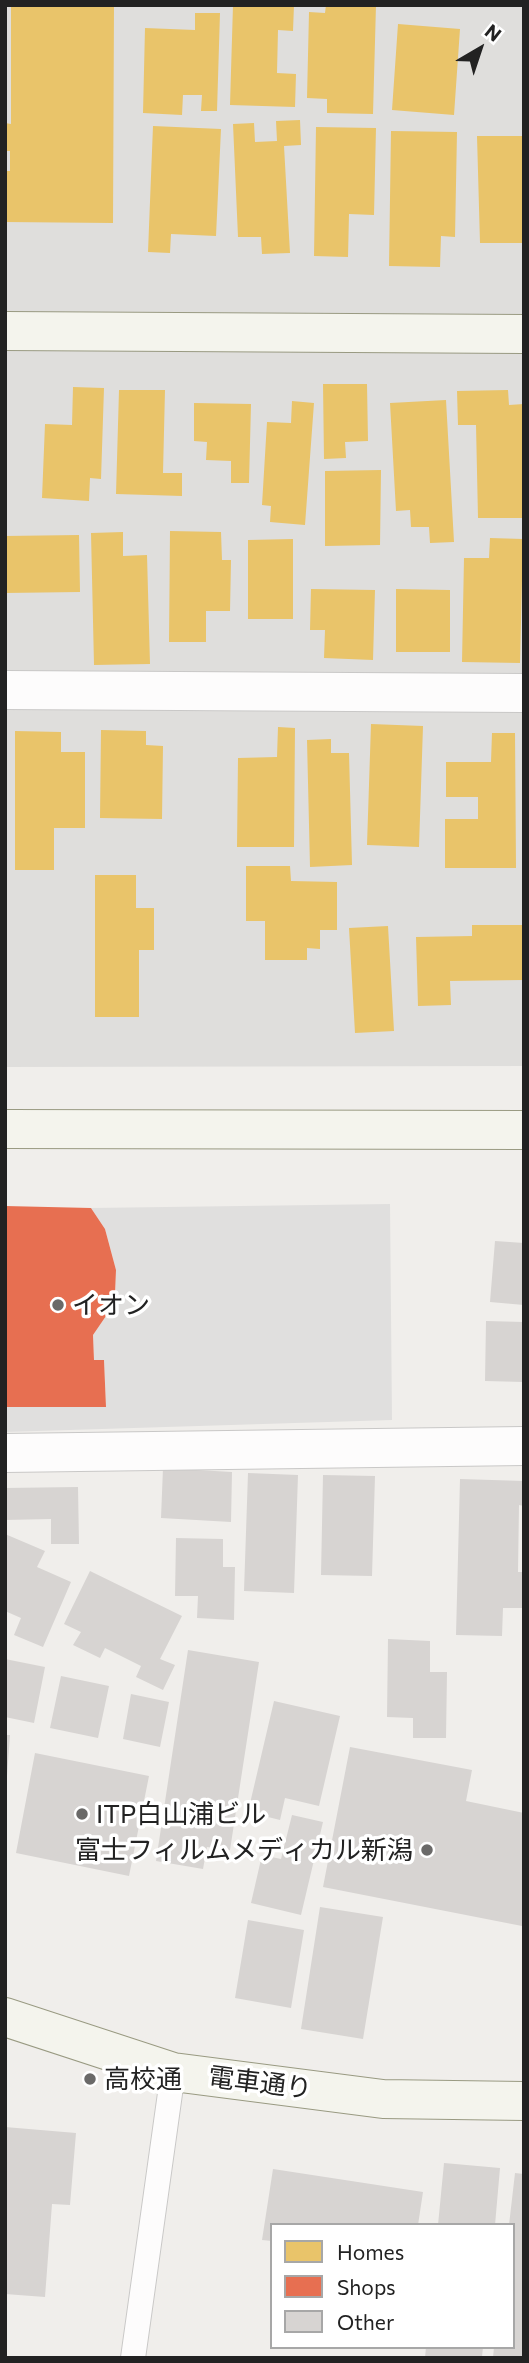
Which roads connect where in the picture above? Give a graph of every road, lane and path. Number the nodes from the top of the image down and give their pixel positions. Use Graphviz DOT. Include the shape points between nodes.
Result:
graph roads {
  1 [pos="5,331"];
  2 [pos="524,334"];
  3 [pos="5,690"];
  4 [pos="524,693"];
  5 [pos="5,1129"];
  6 [pos="524,1130"];
  7 [pos="524,1446"];
  8 [pos="5,1453"];
  9 [pos="5,2017"];
  10 [pos="173,2072"];
  11 [pos="524,2101"];
  12 [pos="133,2358"];
  1 -- 2 [label="street"];
  3 -- 4 [label="street"];
  5 -- 6 [label="street"];
  7 -- 8 [label="street"];
  9 -- 10 [label="street, 電車通り"];
  10 -- 11 [label="street, 電車通り" via="383,2099"];
  10 -- 12 [label="lane"];
}
